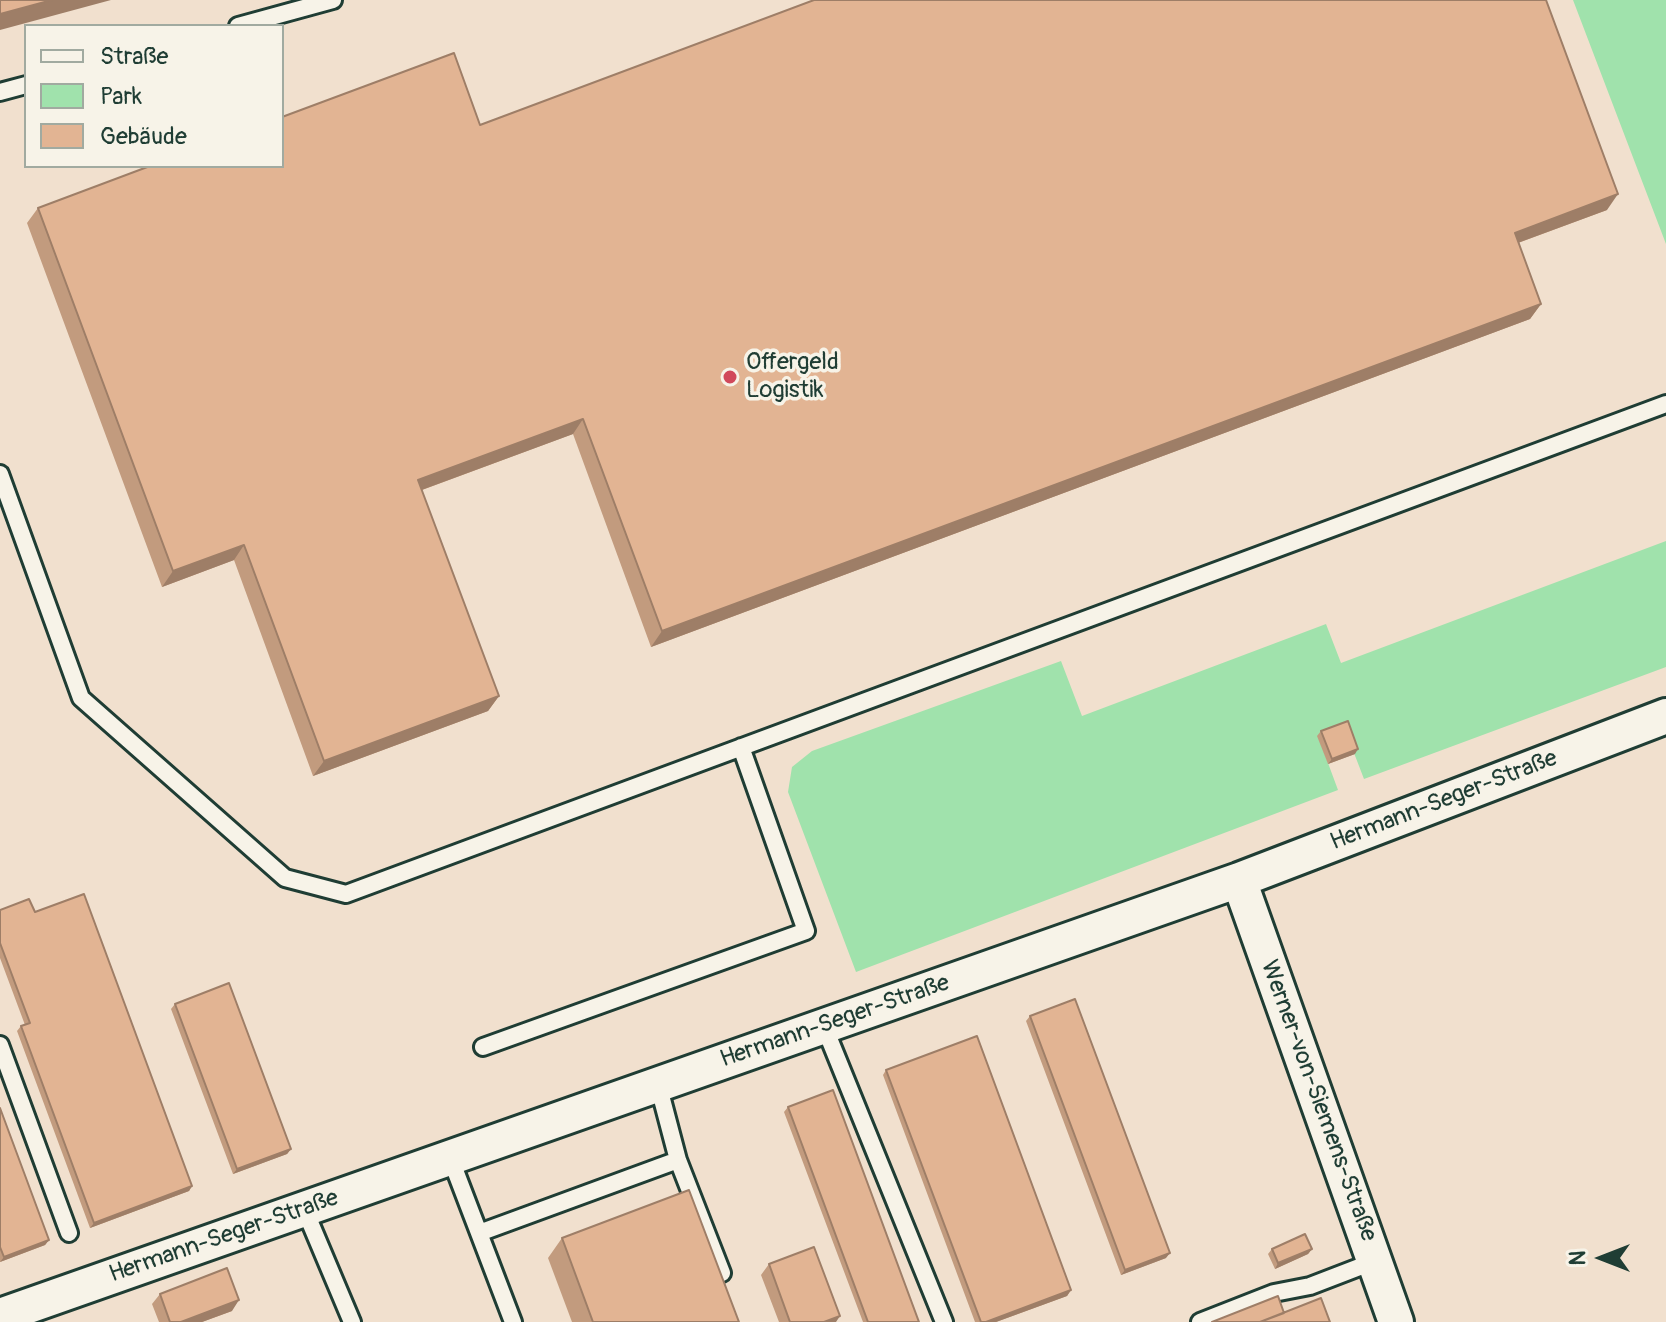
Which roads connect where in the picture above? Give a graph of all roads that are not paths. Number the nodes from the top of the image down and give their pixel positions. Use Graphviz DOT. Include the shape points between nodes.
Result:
graph roads {
  1 [pos="333,0"];
  2 [pos="245,24"];
  3 [pos="24,86"];
  4 [pos="0,92"];
  5 [pos="1666,404"];
  6 [pos="0,474"];
  7 [pos="1666,716"];
  8 [pos="741,747"];
  9 [pos="1239,880"];
  10 [pos="824,1026"];
  11 [pos="483,1047"];
  12 [pos="2,1057"];
  13 [pos="658,1084"];
  14 [pos="450,1157"];
  15 [pos="678,1160"];
  16 [pos="304,1208"];
  17 [pos="69,1233"];
  18 [pos="479,1233"];
  19 [pos="1375,1261"];
  20 [pos="722,1273"];
  21 [pos="0,1316"];
  22 [pos="352,1322"];
  23 [pos="513,1322"];
  24 [pos="944,1322"];
  25 [pos="1200,1322"];
  26 [pos="1396,1322"];
  1 -- 2 [label="lane"];
  3 -- 4 [label="lane"];
  5 -- 8 [label="lane"];
  6 -- 8 [label="lane" via="81,698 285,878 346,894"];
  7 -- 9 [label="street, Hermann-Seger-Straße"];
  8 -- 11 [label="lane" via="806,931"];
  9 -- 10 [label="street, Hermann-Seger-Straße"];
  9 -- 19 [label="street, Werner-von-Siemens-Straße"];
  10 -- 13 [label="street, Hermann-Seger-Straße"];
  10 -- 24 [label="lane"];
  12 -- 17 [label="lane"];
  13 -- 14 [label="street, Hermann-Seger-Straße"];
  13 -- 15 [label="lane"];
  14 -- 16 [label="street, Hermann-Seger-Straße"];
  14 -- 18 [label="lane"];
  15 -- 18 [label="lane"];
  15 -- 20 [label="lane"];
  16 -- 21 [label="street, Hermann-Seger-Straße"];
  16 -- 22 [label="lane"];
  18 -- 23 [label="lane"];
  19 -- 25 [label="lane"];
  19 -- 26 [label="street, Werner-von-Siemens-Straße"];
}
